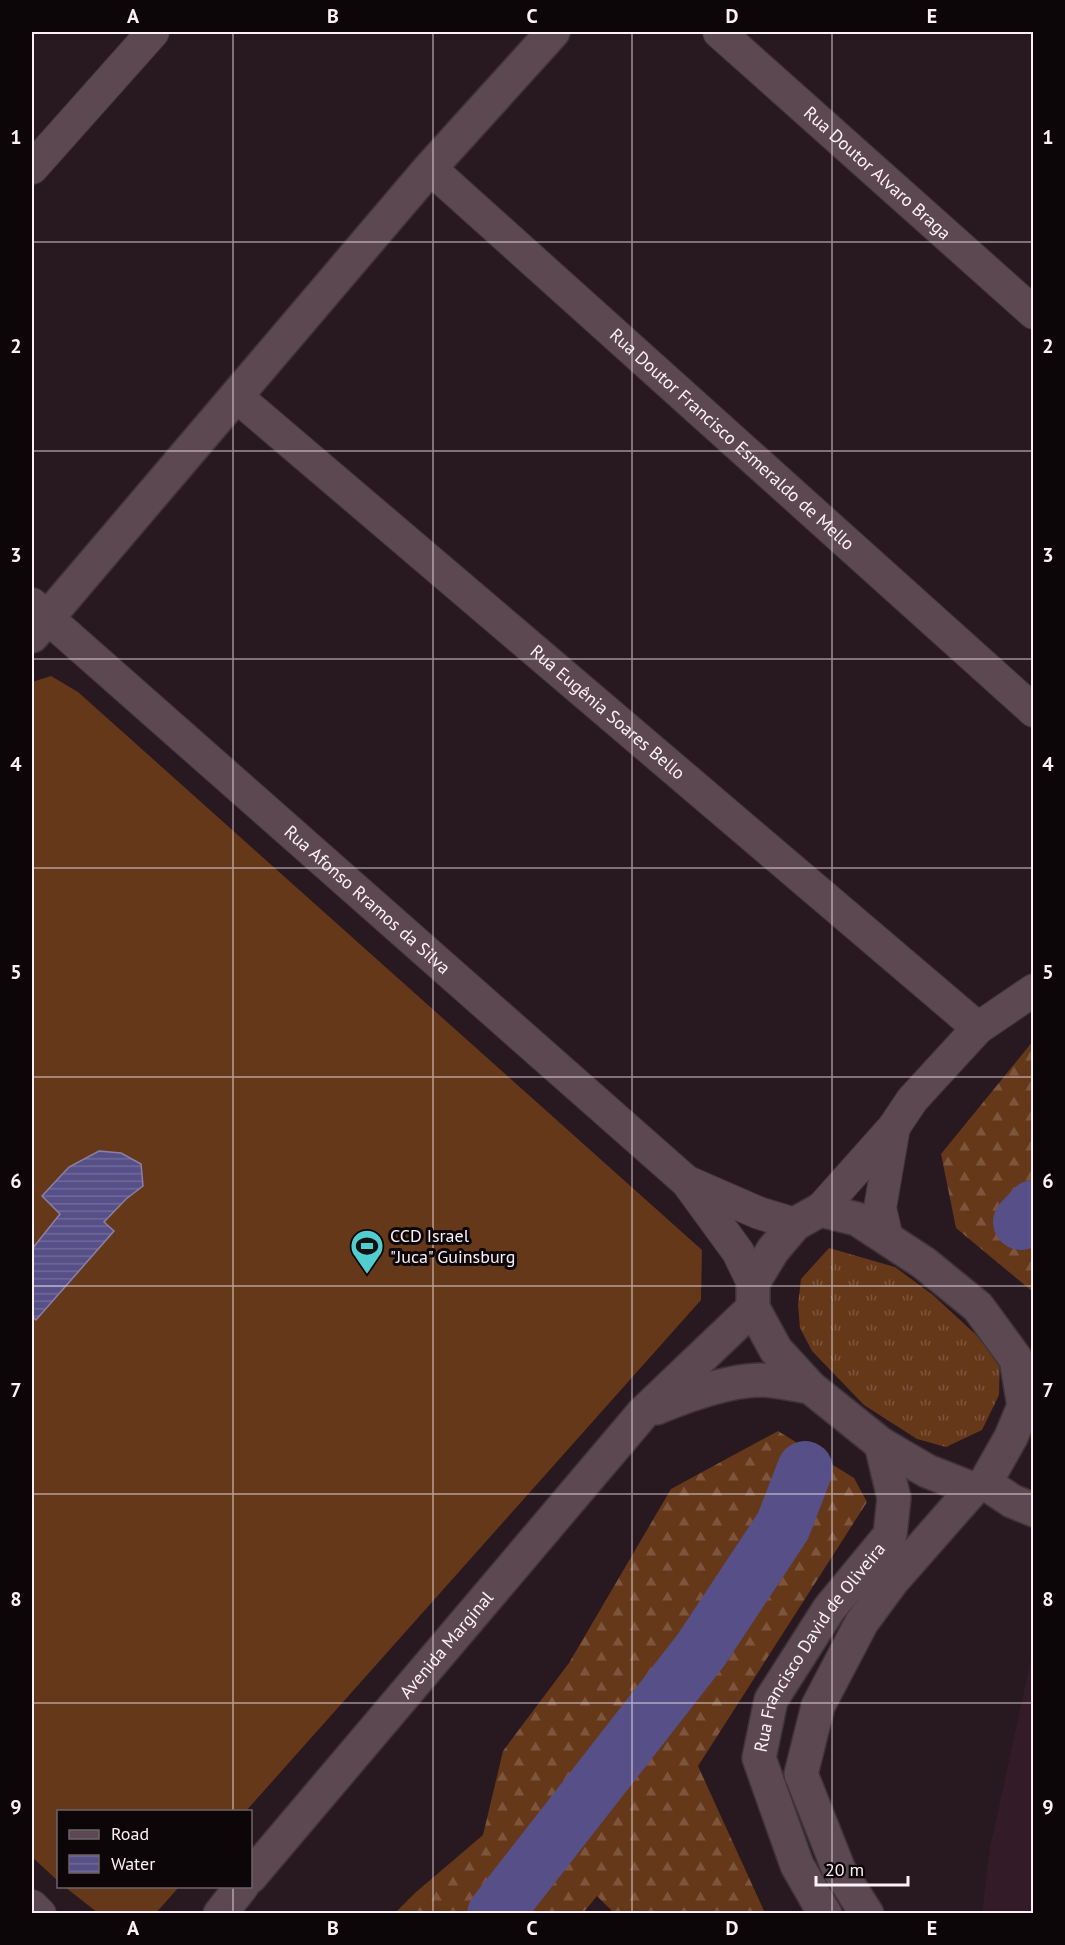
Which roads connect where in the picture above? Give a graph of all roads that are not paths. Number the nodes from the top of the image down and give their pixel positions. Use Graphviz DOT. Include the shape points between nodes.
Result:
graph roads {
  1 [pos="153,32"];
  2 [pos="553,32"];
  3 [pos="719,32"];
  4 [pos="32,168"];
  5 [pos="430,168"];
  6 [pos="1034,313"];
  7 [pos="236,396"];
  8 [pos="37,620"];
  9 [pos="1034,711"];
  10 [pos="1034,990"];
  11 [pos="978,1028"];
  12 [pos="894,1127"];
  13 [pos="687,1182"];
  14 [pos="808,1217"];
  15 [pos="887,1238"];
  16 [pos="753,1295"];
  17 [pos="1025,1369"];
  18 [pos="810,1387"];
  19 [pos="643,1413"];
  20 [pos="881,1444"];
  21 [pos="979,1486"];
  22 [pos="1034,1510"];
  23 [pos="252,1875"];
  24 [pos="241,1888"];
  25 [pos="32,1906"];
  26 [pos="40,1914"];
  27 [pos="219,1914"];
  28 [pos="825,1914"];
  29 [pos="867,1914"];
  1 -- 4 [label="street"];
  2 -- 5 [label="street"];
  3 -- 6 [label="street, Rua Doutor Alvaro Braga"];
  5 -- 7 [label="street"];
  5 -- 9 [label="street, Rua Doutor Francisco Esmeraldo de Mello"];
  7 -- 8 [label="street"];
  7 -- 11 [label="street, Rua Eugênia Soares Bello"];
  8 -- 13 [label="street, Rua Afonso Rramos da Silva"];
  10 -- 11 [label="street"];
  11 -- 12 [label="street" via="912,1100"];
  12 -- 14 [label="street"];
  12 -- 15 [label="street" via="880,1208"];
  13 -- 14 [label="street, Rua Afonso Rramos da Silva" via="759,1213"];
  13 -- 16 [label="street, Rua Afonso Rramos da Silva" via="738,1252"];
  14 -- 15 [label="street" via="857,1220"];
  14 -- 16 [label="street, Avenida Marginal" via="773,1250"];
  15 -- 17 [label="street" via="978,1307"];
  16 -- 18 [label="street" via="776,1350"];
  16 -- 19 [label="street, Avenida Marginal"];
  17 -- 21 [label="street, Rua Francisco David de Oliveira" via="1024,1406 1011,1437"];
  18 -- 19 [label="street, Avenida Marginal" via="759,1380 683,1397"];
  18 -- 20 [label="street"];
  19 -- 23 [label="street, Avenida Marginal"];
  20 -- 21 [label="street" via="927,1471"];
  20 -- 28 [label="street, Rua Francisco David de Oliveira" via="894,1498 890,1535 829,1609 771,1700 759,1758 797,1865"];
  21 -- 22 [label="street"];
  21 -- 29 [label="street, Rua Francisco David de Oliveira" via="893,1581 862,1622 818,1706 801,1774 839,1870"];
  24 -- 27 [label="street"];
  25 -- 26 [label="street"];
}
